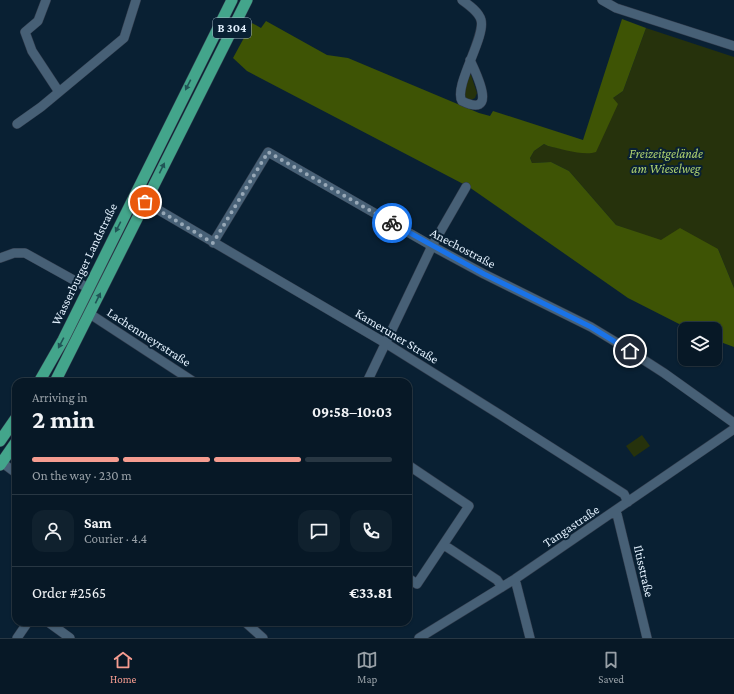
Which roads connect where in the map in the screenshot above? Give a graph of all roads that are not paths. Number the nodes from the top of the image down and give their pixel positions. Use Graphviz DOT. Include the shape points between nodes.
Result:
graph roads {
  1 [pos="46,0"];
  2 [pos="136,0"];
  3 [pos="232,0"];
  4 [pos="247,0"];
  5 [pos="462,0"];
  6 [pos="602,0"];
  7 [pos="734,46"];
  8 [pos="470,60"];
  9 [pos="199,63"];
  10 [pos="211,69"];
  11 [pos="58,92"];
  12 [pos="17,124"];
  13 [pos="466,187"];
  14 [pos="145,202"];
  15 [pos="213,243"];
  16 [pos="432,246"];
  17 [pos="0,258"];
  18 [pos="88,288"];
  19 [pos="90,314"];
  20 [pos="387,344"];
  21 [pos="41,378"];
  22 [pos="57,378"];
  23 [pos="188,378"];
  24 [pos="369,378"];
  25 [pos="734,423"];
  26 [pos="12,424"];
  27 [pos="734,429"];
  28 [pos="0,441"];
  29 [pos="12,448"];
  30 [pos="1,463"];
  31 [pos="412,468"];
  32 [pos="12,470"];
  33 [pos="628,502"];
  34 [pos="616,510"];
  35 [pos="444,545"];
  36 [pos="515,579"];
  37 [pos="412,581"];
  38 [pos="502,587"];
  39 [pos="25,626"];
  40 [pos="54,626"];
  41 [pos="250,626"];
  42 [pos="17,638"];
  43 [pos="70,638"];
  44 [pos="263,638"];
  45 [pos="419,638"];
  46 [pos="530,638"];
  47 [pos="647,638"];
  1 -- 11 [label="street" via="38,21 25,32 32,51"];
  2 -- 11 [label="street" via="124,38"];
  3 -- 9 [label="main road, Wasserburger Landstraße / B 304"];
  4 -- 10 [label="main road, Wasserburger Landstraße / B 304"];
  5 -- 8 [label="street" via="475,10 481,20 481,28"];
  6 -- 7 [label="street" via="616,8"];
  9 -- 10 [label="street"];
  9 -- 18 [label="main road, Wasserburger Landstraße / B 304, one-way"];
  14 -- 10 [label="main road, Wasserburger Landstraße / B 304, one-way"];
  11 -- 12 [label="street"];
  13 -- 16 [label="street"];
  14 -- 15 [label="street, Kameruner Straße"];
  19 -- 14 [label="main road, Wasserburger Landstraße / B 304, one-way"];
  15 -- 16 [label="street, Anechostraße" via="268,152"];
  15 -- 20 [label="street, Kameruner Straße"];
  16 -- 20 [label="street"];
  16 -- 25 [label="street, Anechostraße" via="591,327 664,373"];
  17 -- 18 [label="street" via="14,253 25,253"];
  18 -- 21 [label="main road, Wasserburger Landstraße / B 304, one-way"];
  19 -- 22 [label="main road, Wasserburger Landstraße / B 304"];
  19 -- 23 [label="street, Lachenmeyrstraße"];
  20 -- 24 [label="street"];
  20 -- 33 [label="street, Kameruner Straße" via="624,494"];
  26 -- 28 [label="main road"];
  27 -- 33 [label="street, Tangastraße"];
  29 -- 30 [label="main road"];
  30 -- 32 [label="street"];
  31 -- 35 [label="street" via="469,506"];
  33 -- 34 [label="street, Tangastraße"];
  34 -- 36 [label="street, Tangastraße"];
  34 -- 47 [label="street, Iltisstraße"];
  35 -- 37 [label="street" via="417,584"];
  35 -- 38 [label="street" via="497,580"];
  36 -- 38 [label="street, Tangastraße"];
  36 -- 46 [label="street"];
  38 -- 45 [label="street, Tangastraße"];
  39 -- 42 [label="street"];
  40 -- 43 [label="street"];
  41 -- 44 [label="street"];
}
